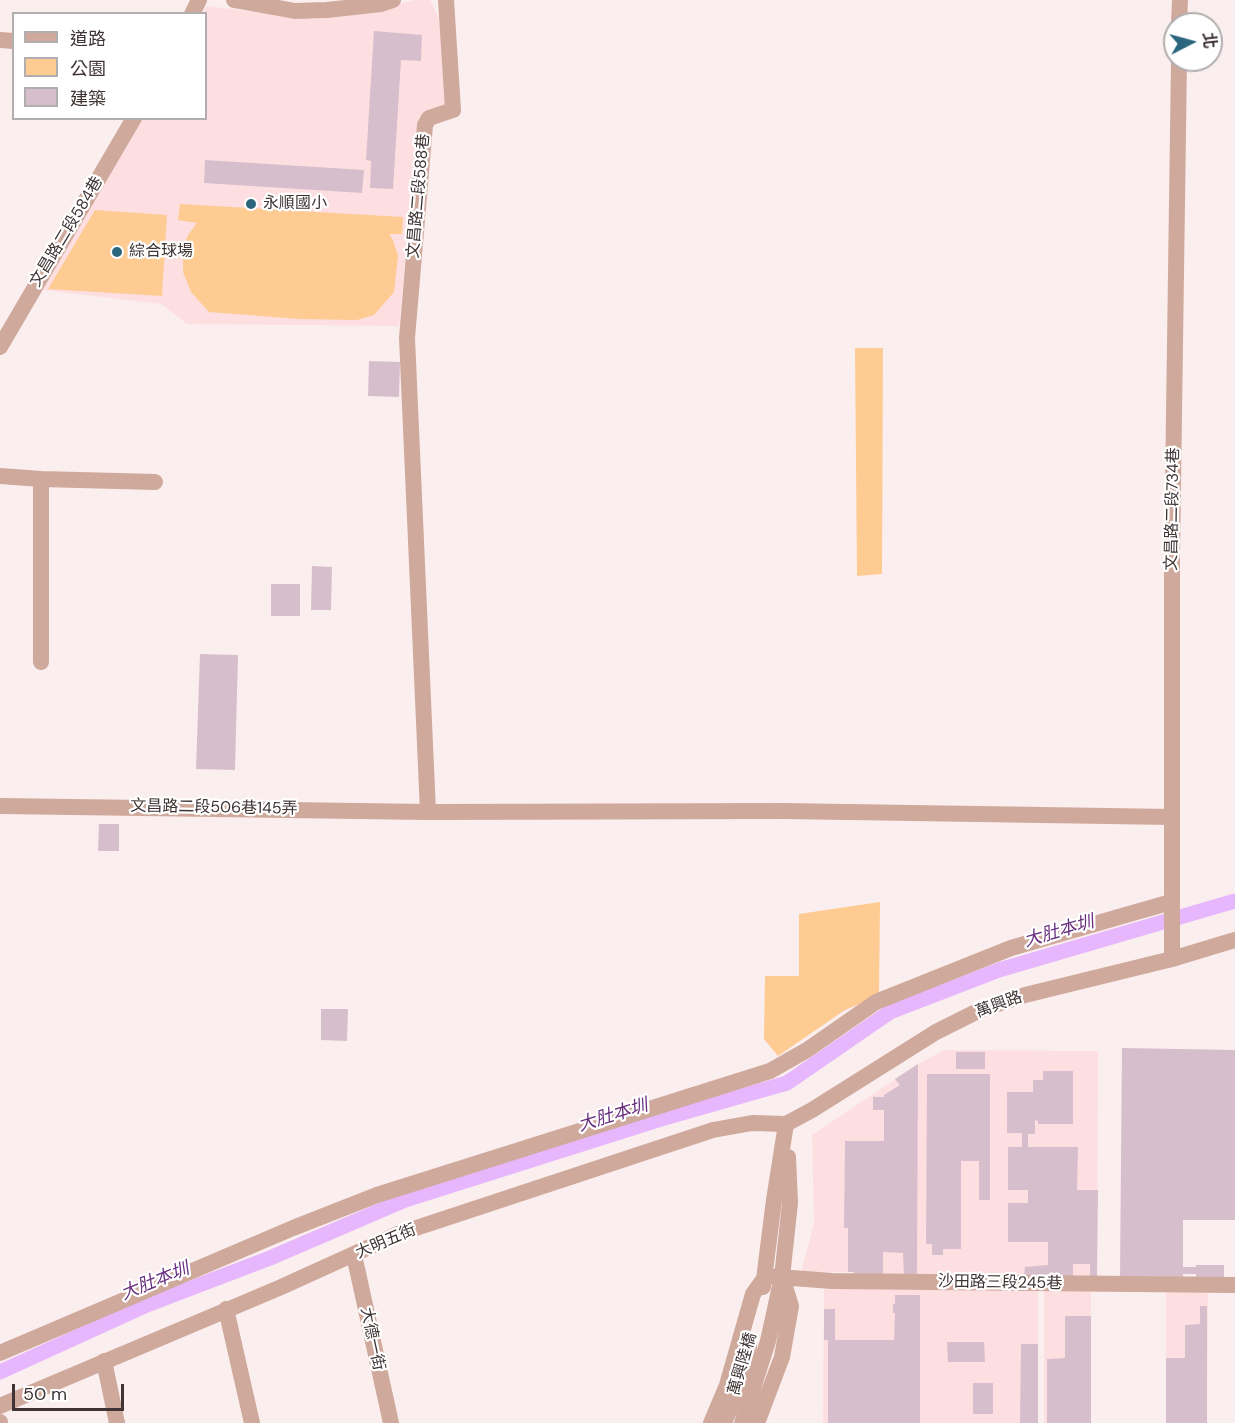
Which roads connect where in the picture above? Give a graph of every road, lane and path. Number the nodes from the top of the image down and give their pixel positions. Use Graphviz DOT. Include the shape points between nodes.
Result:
graph roads {
  1 [pos="234,0"];
  2 [pos="393,0"];
  3 [pos="446,0"];
  4 [pos="1179,72"];
  5 [pos="133,120"];
  6 [pos="0,347"];
  7 [pos="0,476"];
  8 [pos="41,479"];
  9 [pos="155,482"];
  10 [pos="41,662"];
  11 [pos="0,806"];
  12 [pos="428,812"];
  13 [pos="1172,818"];
  14 [pos="1171,902"];
  15 [pos="1235,940"];
  16 [pos="1172,959"];
  17 [pos="786,1124"];
  18 [pos="354,1255"];
  19 [pos="774,1276"];
  20 [pos="1235,1285"];
  21 [pos="226,1309"];
  22 [pos="0,1353"];
  23 [pos="104,1361"];
  24 [pos="0,1406"];
  25 [pos="117,1423"];
  26 [pos="252,1423"];
  27 [pos="391,1423"];
  28 [pos="711,1423"];
  29 [pos="724,1423"];
  30 [pos="742,1423"];
  31 [pos="757,1423"];
  1 -- 2 [label="street" via="296,11"];
  3 -- 12 [label="street, 文昌路二段588巷" via="453,110 429,118 425,125 407,338"];
  4 -- 13 [label="street, 文昌路二段734巷"];
  5 -- 6 [label="street, 文昌路二段584巷"];
  7 -- 8 [label="street"];
  8 -- 9 [label="street"];
  8 -- 10 [label="street"];
  11 -- 12 [label="street, 文昌路二段506巷145弄"];
  12 -- 13 [label="street, 文昌路二段506巷145弄" via="783,811"];
  13 -- 14 [label="street, 文昌路二段734巷"];
  14 -- 16 [label="street, 文昌路二段734巷"];
  14 -- 22 [label="street" via="1011,948 876,1002 770,1071 377,1195"];
  15 -- 16 [label="street, 萬興路"];
  16 -- 17 [label="street, 萬興路" via="1024,995 980,1010 936,1032"];
  17 -- 18 [label="street, 大明五街" via="752,1123 713,1130 398,1234"];
  17 -- 19 [label="street" via="774,1200"];
  18 -- 21 [label="street, 大明五街"];
  18 -- 27 [label="street, 大德一街"];
  19 -- 20 [label="street, 沙田路三段245巷" via="832,1281"];
  19 -- 28 [label="street" via="753,1294 727,1385"];
  19 -- 29 [label="street, 萬興陸橋" via="759,1304 741,1381"];
  19 -- 30 [label="street, 萬興陸橋" via="776,1309"];
  19 -- 31 [label="street" via="791,1306 782,1358"];
  21 -- 23 [label="street, 大明五街"];
  21 -- 26 [label="street"];
  23 -- 24 [label="street, 大明五街"];
  23 -- 25 [label="street"];
}
